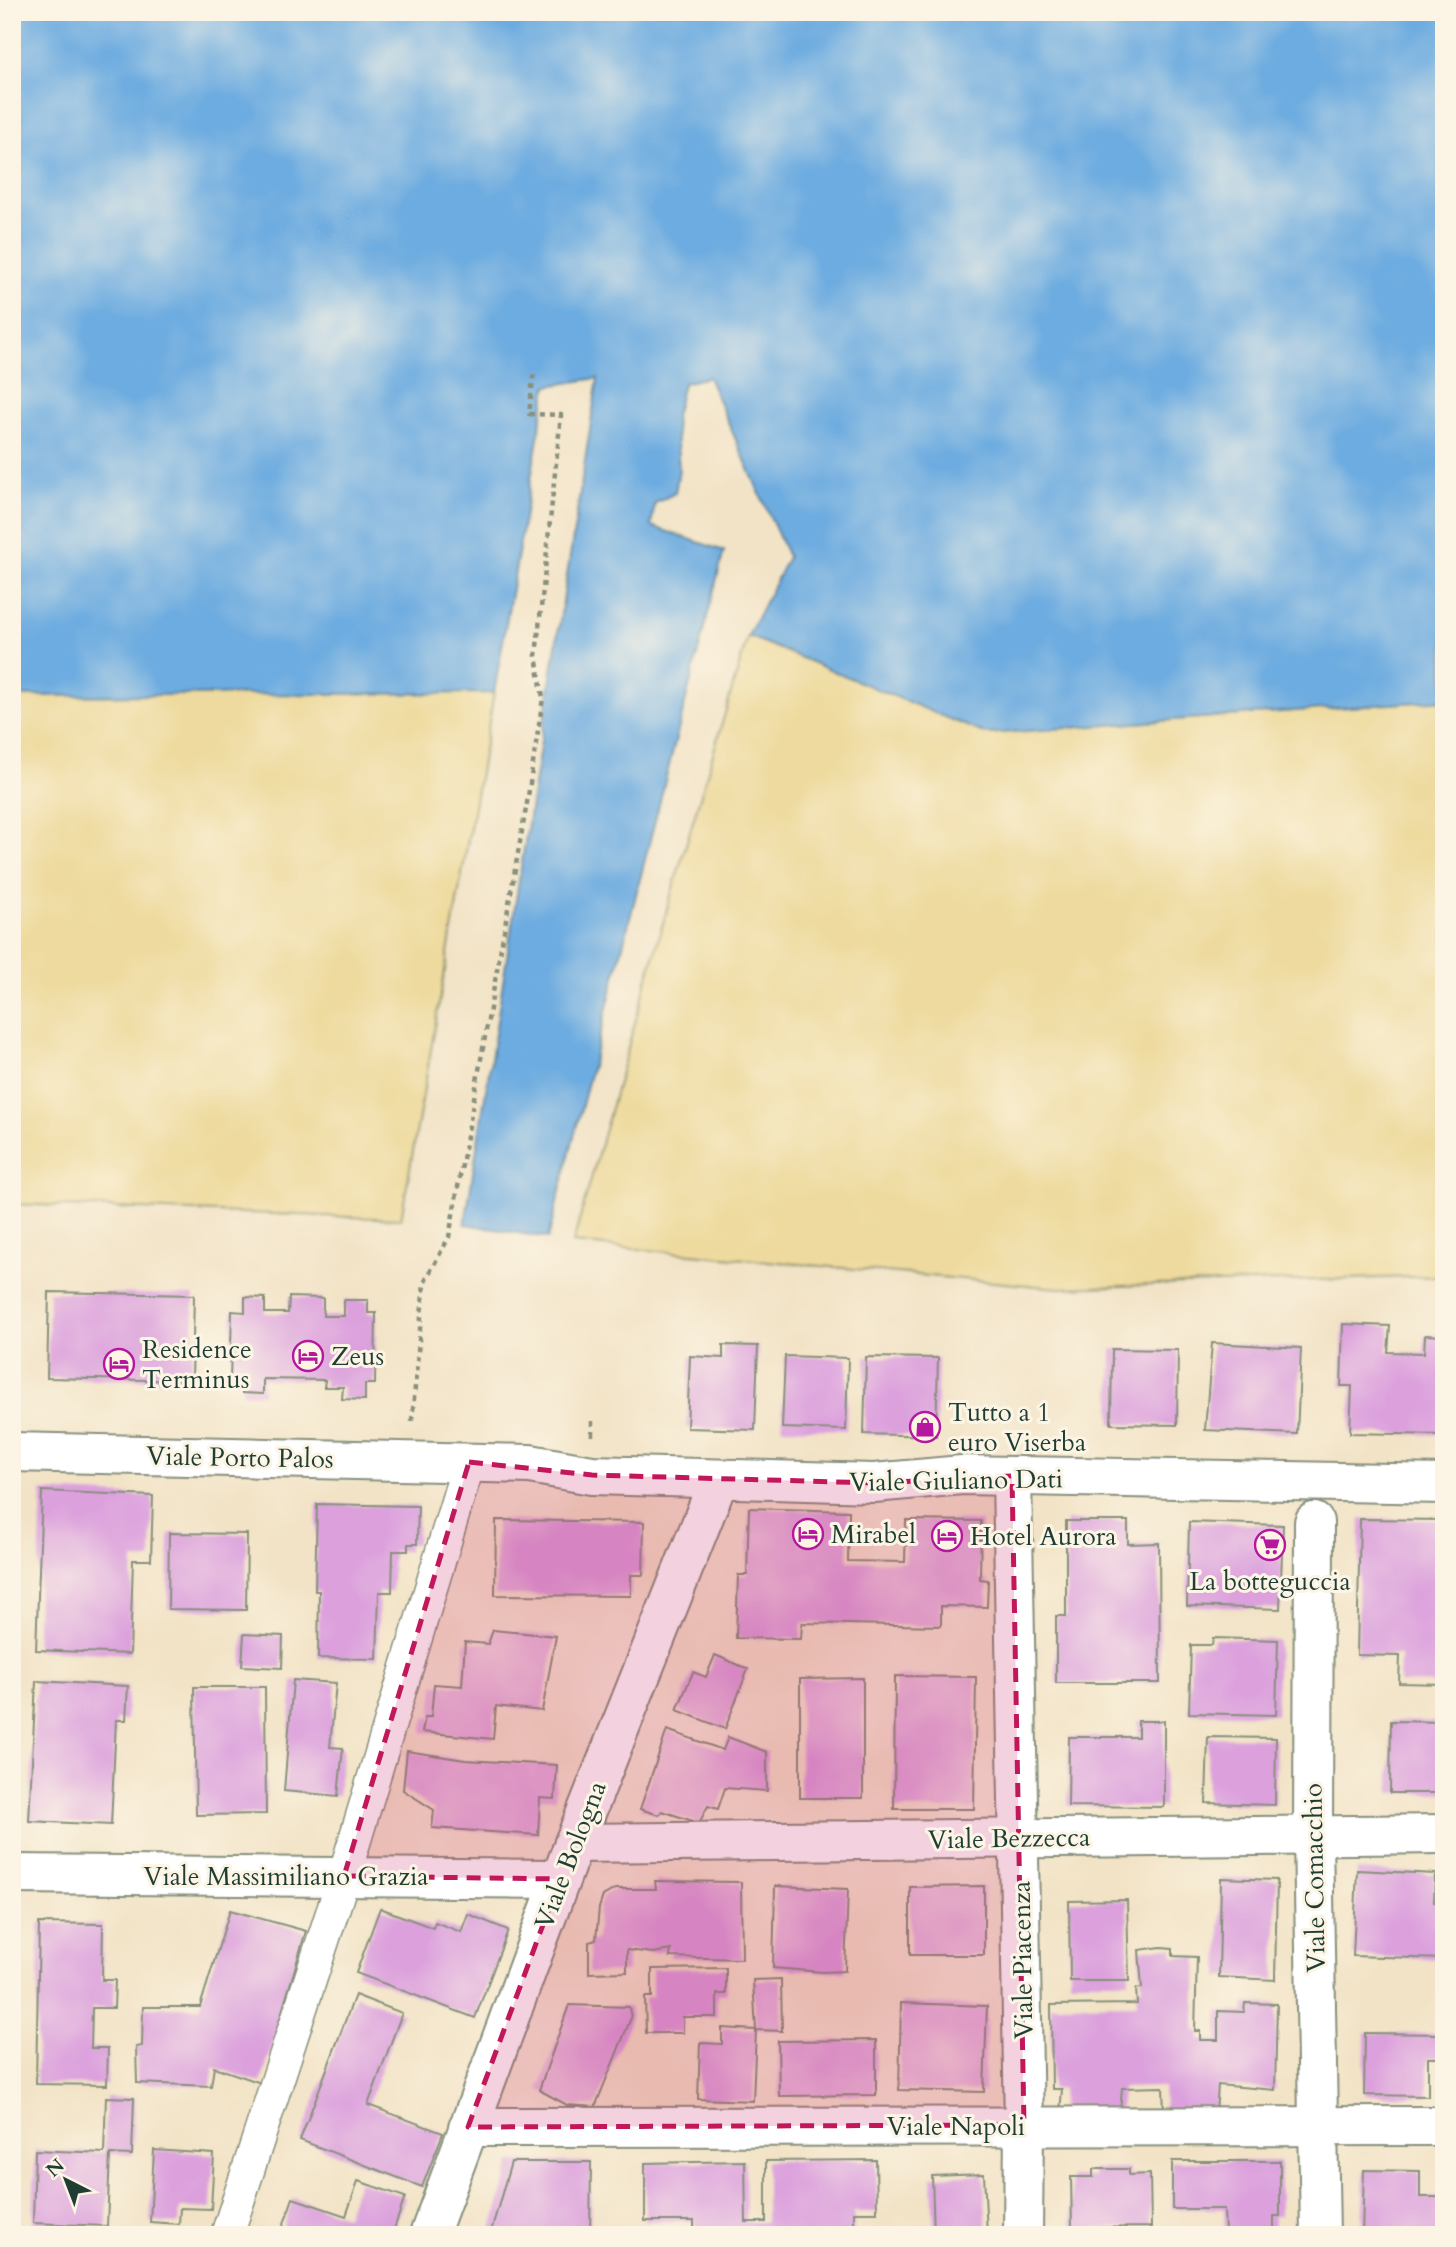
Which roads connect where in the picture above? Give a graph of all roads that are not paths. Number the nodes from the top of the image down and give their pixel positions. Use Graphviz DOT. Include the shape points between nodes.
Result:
graph roads {
  1 [pos="12,1452"];
  2 [pos="468,1462"];
  3 [pos="1012,1476"];
  4 [pos="719,1479"];
  5 [pos="1444,1484"];
  6 [pos="1314,1522"];
  7 [pos="1444,1834"];
  8 [pos="1313,1835"];
  9 [pos="1020,1838"];
  10 [pos="574,1843"];
  11 [pos="12,1874"];
  12 [pos="344,1877"];
  13 [pos="560,1879"];
  14 [pos="1024,2125"];
  15 [pos="1444,2126"];
  16 [pos="468,2127"];
  17 [pos="1318,2127"];
  18 [pos="227,2235"];
  19 [pos="429,2235"];
  20 [pos="1023,2235"];
  21 [pos="1320,2235"];
  1 -- 2 [label="street, Viale Porto Palos"];
  2 -- 4 [label="street, Viale Giuliano Dati" via="530,1464 592,1475"];
  2 -- 12 [label="street"];
  3 -- 4 [label="street, Viale Giuliano Dati" via="962,1475 874,1483"];
  3 -- 5 [label="street, Viale Giuliano Dati"];
  3 -- 9 [label="street, Viale Piacenza"];
  4 -- 10 [label="street, Viale Bologna"];
  6 -- 8 [label="street, Viale Comacchio"];
  7 -- 8 [label="street, Viale Bezzecca"];
  8 -- 9 [label="street, Viale Bezzecca"];
  8 -- 17 [label="street, Viale Comacchio"];
  9 -- 10 [label="street, Viale Bezzecca"];
  9 -- 14 [label="street, Viale Piacenza"];
  10 -- 13 [label="street, Viale Bologna"];
  11 -- 12 [label="street, Viale Massimiliano Grazia"];
  12 -- 13 [label="street, Viale Massimiliano Grazia"];
  12 -- 18 [label="street"];
  13 -- 16 [label="street, Viale Bologna"];
  14 -- 16 [label="street, Viale Napoli"];
  14 -- 17 [label="street, Viale Napoli"];
  14 -- 20 [label="street, Viale Piacenza"];
  15 -- 17 [label="street, Viale Napoli"];
  16 -- 19 [label="street, Viale Bologna"];
  17 -- 21 [label="street, Viale Comacchio"];
}
